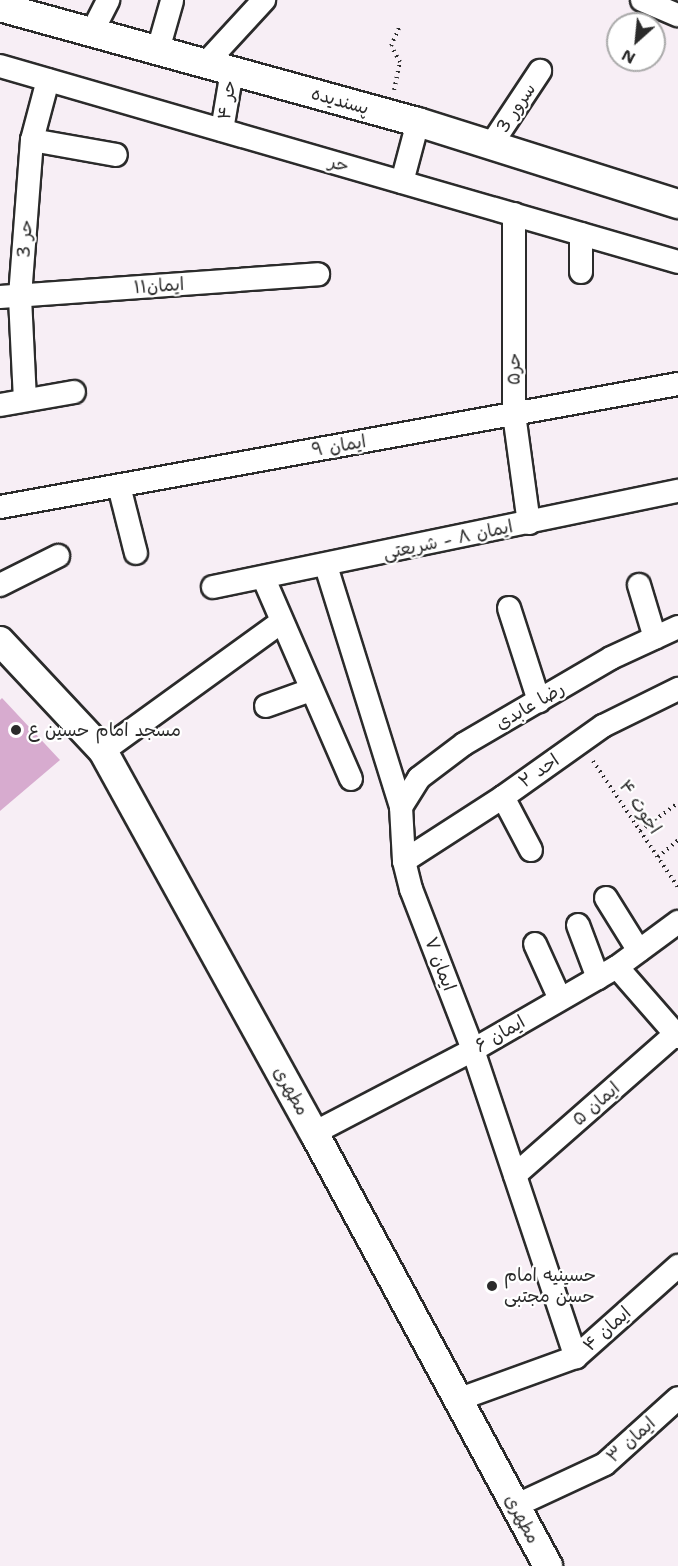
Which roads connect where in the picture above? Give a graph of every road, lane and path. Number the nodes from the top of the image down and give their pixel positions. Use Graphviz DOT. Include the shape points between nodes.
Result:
graph roads {
  1 [pos="3,0"];
  2 [pos="108,0"];
  3 [pos="264,0"];
  4 [pos="642,0"];
  5 [pos="172,1"];
  6 [pos="0,6"];
  7 [pos="678,15"];
  8 [pos="400,26"];
  9 [pos="92,32"];
  10 [pos="158,50"];
  11 [pos="0,66"];
  12 [pos="219,67"];
  13 [pos="540,71"];
  14 [pos="48,80"];
  15 [pos="389,114"];
  16 [pos="418,122"];
  17 [pos="222,130"];
  18 [pos="32,140"];
  19 [pos="491,145"];
  20 [pos="116,155"];
  21 [pos="402,182"];
  22 [pos="678,204"];
  23 [pos="514,214"];
  24 [pos="581,234"];
  25 [pos="678,262"];
  26 [pos="581,272"];
  27 [pos="318,274"];
  28 [pos="10,296"];
  29 [pos="678,384"];
  30 [pos="74,392"];
  31 [pos="25,400"];
  32 [pos="0,405"];
  33 [pos="514,414"];
  34 [pos="119,486"];
  35 [pos="678,491"];
  36 [pos="0,507"];
  37 [pos="529,523"];
  38 [pos="136,553"];
  39 [pos="58,556"];
  40 [pos="326,566"];
  41 [pos="264,579"];
  42 [pos="0,585"];
  43 [pos="639,585"];
  44 [pos="213,587"];
  45 [pos="509,608"];
  46 [pos="281,622"];
  47 [pos="678,627"];
  48 [pos="655,638"];
  49 [pos="0,641"];
  50 [pos="678,689"];
  51 [pos="311,690"];
  52 [pos="539,701"];
  53 [pos="266,706"];
  54 [pos="580,742"];
  55 [pos="103,751"];
  56 [pos="351,779"];
  57 [pos="503,797"];
  58 [pos="678,803"];
  59 [pos="400,807"];
  60 [pos="640,831"];
  61 [pos="678,840"];
  62 [pos="531,850"];
  63 [pos="657,857"];
  64 [pos="404,861"];
  65 [pos="678,887"];
  66 [pos="606,898"];
  67 [pos="678,922"];
  68 [pos="578,925"];
  69 [pos="535,944"];
  70 [pos="639,951"];
  71 [pos="608,973"];
  72 [pos="561,999"];
  73 [pos="677,1034"];
  74 [pos="473,1050"];
  75 [pos="314,1133"];
  76 [pos="515,1175"];
  77 [pos="678,1266"];
  78 [pos="576,1358"];
  79 [pos="678,1398"];
  80 [pos="458,1400"];
  81 [pos="515,1506"];
  82 [pos="548,1566"];
  1 -- 6 [label="street"];
  2 -- 9 [label="street"];
  3 -- 12 [label="street"];
  4 -- 7 [label="street"];
  5 -- 10 [label="street"];
  6 -- 9 [label="street, پسندیده"];
  8 -- 15 [label="path" via="391,46 400,62"];
  9 -- 10 [label="street, پسندیده"];
  10 -- 12 [label="street, پسندیده"];
  11 -- 14 [label="street, حر"];
  12 -- 15 [label="street, پسندیده"];
  12 -- 17 [label="street, حر ۴"];
  13 -- 19 [label="street, سرور 3"];
  14 -- 17 [label="street, حر"];
  14 -- 18 [label="street, حر 3"];
  15 -- 16 [label="street, پسندیده"];
  16 -- 19 [label="street, پسندیده"];
  16 -- 21 [label="street"];
  17 -- 21 [label="street, حر"];
  18 -- 20 [label="street"];
  18 -- 28 [label="street, حر 3"];
  19 -- 22 [label="street, پسندیده"];
  21 -- 23 [label="street, حر"];
  23 -- 24 [label="street, حر"];
  23 -- 33 [label="street, حر۵"];
  24 -- 25 [label="street, حر"];
  24 -- 26 [label="street"];
  27 -- 28 [label="street, ایمان۱۱"];
  28 -- 31 [label="street, حر 3"];
  29 -- 33 [label="street, ایمان ۹"];
  30 -- 31 [label="street"];
  31 -- 32 [label="street"];
  33 -- 34 [label="street, ایمان ۹"];
  33 -- 37 [label="street, حر۵"];
  34 -- 36 [label="street, ایمان ۹"];
  34 -- 38 [label="street"];
  35 -- 37 [label="street, ایمان ۸ - شریعتی"];
  37 -- 40 [label="street, ایمان ۸ - شریعتی"];
  39 -- 42 [label="street"];
  40 -- 41 [label="street, ایمان ۸ - شریعتی"];
  40 -- 59 [label="street, ایمان ۷"];
  41 -- 44 [label="street, ایمان ۸ - شریعتی"];
  41 -- 46 [label="street"];
  43 -- 48 [label="street"];
  45 -- 52 [label="street"];
  46 -- 51 [label="street"];
  46 -- 55 [label="street"];
  47 -- 48 [label="street, رضا عابدی"];
  48 -- 52 [label="street, رضا عابدی" via="611,658"];
  49 -- 55 [label="street, مطهری"];
  50 -- 54 [label="street, احد ۲" via="603,726"];
  51 -- 53 [label="street"];
  51 -- 56 [label="street"];
  52 -- 59 [label="street, رضا عابدی" via="464,744 419,778"];
  54 -- 57 [label="street, احد ۲"];
  54 -- 60 [label="path, اخوت ۴"];
  55 -- 75 [label="street, مطهری"];
  57 -- 62 [label="street"];
  57 -- 64 [label="street, احد ۲"];
  58 -- 60 [label="path"];
  59 -- 64 [label="street, ایمان ۷"];
  60 -- 63 [label="path, اخوت ۴"];
  61 -- 63 [label="path"];
  63 -- 65 [label="path, اخوت ۴"];
  64 -- 74 [label="street, ایمان ۷" via="411,889"];
  66 -- 70 [label="street"];
  67 -- 70 [label="street, ایمان ۶"];
  68 -- 71 [label="street"];
  69 -- 72 [label="street"];
  70 -- 71 [label="street, ایمان ۶"];
  71 -- 72 [label="street, ایمان ۶"];
  71 -- 73 [label="street"];
  72 -- 74 [label="street, ایمان ۶"];
  73 -- 76 [label="street, ایمان ۵"];
  74 -- 75 [label="street, ایمان ۶"];
  74 -- 76 [label="street, ایمان ۷"];
  75 -- 80 [label="street, مطهری"];
  76 -- 78 [label="street, ایمان ۷"];
  77 -- 78 [label="street, ایمان ۴"];
  78 -- 80 [label="street, ایمان ۴"];
  79 -- 81 [label="street, ایمان ۳" via="606,1464"];
  80 -- 81 [label="street, مطهری"];
  81 -- 82 [label="street, مطهری"];
}
